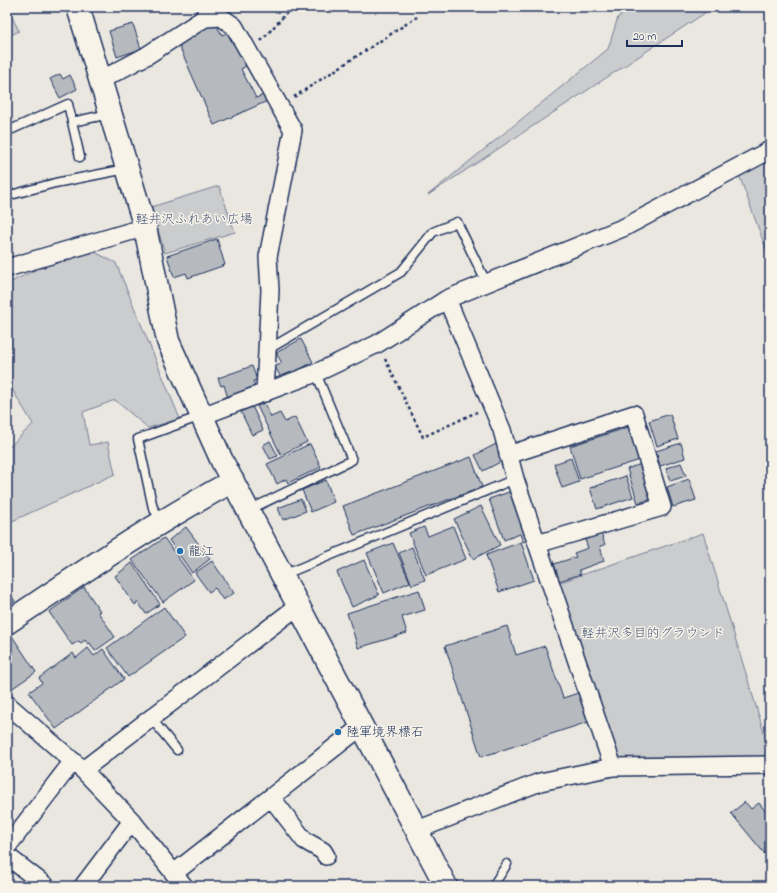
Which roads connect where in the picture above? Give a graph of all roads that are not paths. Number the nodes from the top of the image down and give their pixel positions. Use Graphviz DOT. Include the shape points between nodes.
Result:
graph roads {
  1 [pos="78,7"];
  2 [pos="220,7"];
  3 [pos="206,12"];
  4 [pos="99,81"];
  5 [pos="110,114"];
  6 [pos="72,122"];
  7 [pos="8,131"];
  8 [pos="770,150"];
  9 [pos="80,157"];
  10 [pos="127,169"];
  11 [pos="7,196"];
  12 [pos="132,231"];
  13 [pos="7,268"];
  14 [pos="487,284"];
  15 [pos="447,300"];
  16 [pos="267,350"];
  17 [pos="316,373"];
  18 [pos="265,394"];
  19 [pos="202,416"];
  20 [pos="508,455"];
  21 [pos="515,479"];
  22 [pos="233,481"];
  23 [pos="249,510"];
  24 [pos="162,522"];
  25 [pos="537,544"];
  26 [pos="284,575"];
  27 [pos="298,606"];
  28 [pos="7,623"];
  29 [pos="9,710"];
  30 [pos="151,718"];
  31 [pos="362,726"];
  32 [pos="176,750"];
  33 [pos="770,764"];
  34 [pos="78,766"];
  35 [pos="613,767"];
  36 [pos="271,797"];
  37 [pos="132,821"];
  38 [pos="417,830"];
  39 [pos="7,847"];
  40 [pos="7,856"];
  41 [pos="326,856"];
  42 [pos="507,864"];
  43 [pos="181,882"];
  44 [pos="46,886"];
  45 [pos="83,886"];
  46 [pos="446,886"];
  47 [pos="493,886"];
  1 -- 4 [label="street"];
  2 -- 3 [label="street"];
  3 -- 4 [label="street" via="146,56"];
  3 -- 16 [label="street" via="234,26 293,130 268,257 270,290"];
  4 -- 5 [label="street"];
  5 -- 6 [label="lane"];
  5 -- 10 [label="street"];
  6 -- 7 [label="lane" via="68,104"];
  6 -- 9 [label="lane"];
  8 -- 14 [label="street" via="625,227"];
  10 -- 11 [label="lane" via="55,183"];
  10 -- 19 [label="street" via="145,227 168,341"];
  12 -- 13 [label="street"];
  14 -- 15 [label="street"];
  14 -- 16 [label="lane" via="457,222 433,232 401,272"];
  15 -- 17 [label="street" via="377,344"];
  15 -- 20 [label="street" via="502,430"];
  16 -- 18 [label="street"];
  17 -- 18 [label="street"];
  17 -- 23 [label="lane" via="352,460"];
  18 -- 19 [label="street"];
  19 -- 22 [label="street"];
  19 -- 24 [label="lane" via="138,440 153,508"];
  20 -- 21 [label="street"];
  20 -- 25 [label="street" via="634,414 662,507"];
  21 -- 25 [label="street"];
  21 -- 26 [label="lane"];
  22 -- 23 [label="street"];
  22 -- 24 [label="street"];
  23 -- 26 [label="street"];
  24 -- 28 [label="street" via="92,565"];
  25 -- 35 [label="street"];
  26 -- 27 [label="street"];
  27 -- 30 [label="street"];
  27 -- 31 [label="street"];
  29 -- 34 [label="street"];
  30 -- 32 [label="lane"];
  30 -- 34 [label="street"];
  31 -- 36 [label="street"];
  31 -- 38 [label="street"];
  33 -- 35 [label="street"];
  34 -- 37 [label="street"];
  34 -- 39 [label="street"];
  35 -- 38 [label="street" via="540,782"];
  36 -- 41 [label="street" via="304,840 323,851"];
  36 -- 43 [label="street"];
  37 -- 43 [label="street"];
  37 -- 45 [label="street"];
  38 -- 46 [label="street"];
  40 -- 44 [label="street"];
  42 -- 47 [label="lane"];
}
